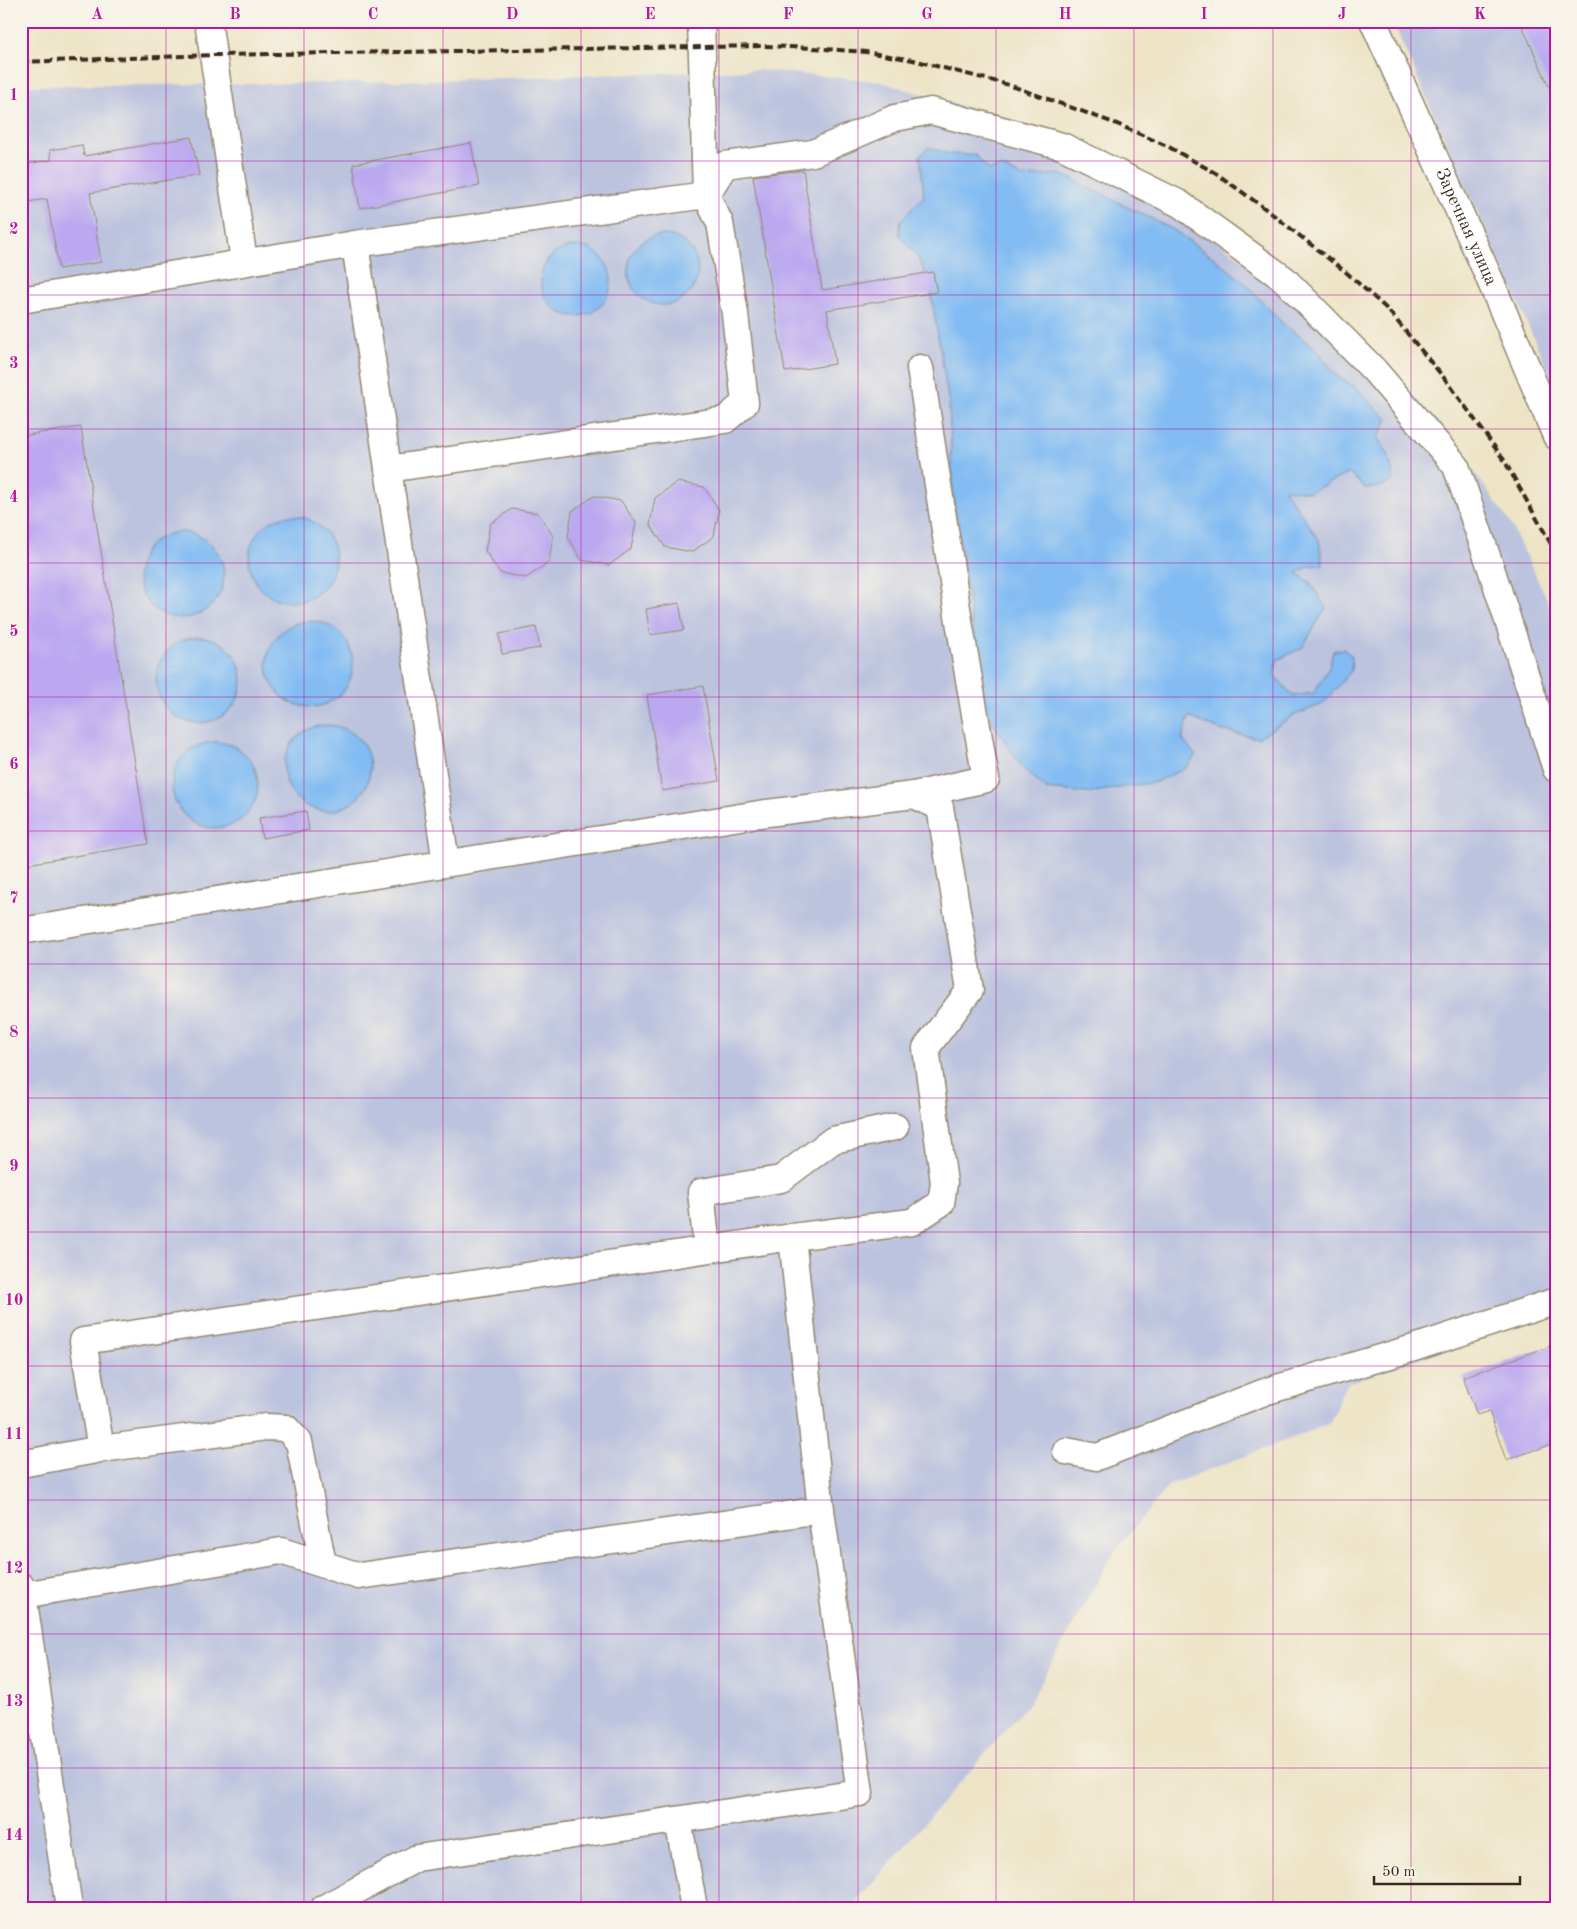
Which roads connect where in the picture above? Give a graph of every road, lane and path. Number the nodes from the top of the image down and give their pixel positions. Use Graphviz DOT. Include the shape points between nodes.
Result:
graph roads {
  1 [pos="208,21"];
  2 [pos="701,21"];
  3 [pos="1373,21"];
  4 [pos="706,195"];
  5 [pos="355,244"];
  6 [pos="244,261"];
  7 [pos="21,300"];
  8 [pos="920,368"];
  9 [pos="1556,436"];
  10 [pos="388,469"];
  11 [pos="1556,769"];
  12 [pos="914,795"];
  13 [pos="446,863"];
  14 [pos="21,931"];
  15 [pos="895,1127"];
  16 [pos="792,1236"];
  17 [pos="707,1249"];
  18 [pos="1556,1301"];
  19 [pos="101,1449"];
  20 [pos="1066,1451"];
  21 [pos="21,1464"];
  22 [pos="821,1510"];
  23 [pos="323,1564"];
  24 [pos="22,1592"];
  25 [pos="678,1820"];
  26 [pos="69,1908"];
  27 [pos="324,1908"];
  28 [pos="694,1908"];
  1 -- 6 [label="street"];
  2 -- 4 [label="street"];
  3 -- 9 [label="street, Заречная улица" via="1487,273"];
  4 -- 5 [label="street"];
  4 -- 10 [label="street" via="720,223 735,314 745,403 732,415 725,420"];
  4 -- 11 [label="street" via="725,165 813,153 895,118 931,111 1062,146 1180,204 1284,279 1374,370 1456,466"];
  5 -- 6 [label="street"];
  5 -- 10 [label="street"];
  6 -- 7 [label="street"];
  8 -- 12 [label="street" via="986,779"];
  10 -- 13 [label="street"];
  12 -- 13 [label="street" via="759,814"];
  12 -- 16 [label="street" via="940,807 970,990 926,1048 944,1183 940,1203 912,1222"];
  13 -- 14 [label="street"];
  15 -- 17 [label="street" via="833,1140 781,1179 701,1192"];
  16 -- 17 [label="street"];
  16 -- 22 [label="street"];
  17 -- 19 [label="street" via="83,1341"];
  18 -- 20 [label="street" via="1414,1348 1267,1391 1096,1457"];
  19 -- 21 [label="street"];
  19 -- 23 [label="street" via="266,1427 286,1428 300,1442"];
  22 -- 23 [label="street" via="359,1576"];
  22 -- 25 [label="street" via="860,1793"];
  23 -- 24 [label="street" via="281,1551"];
  24 -- 26 [label="street"];
  25 -- 27 [label="street" via="417,1858"];
  25 -- 28 [label="street"];
}
